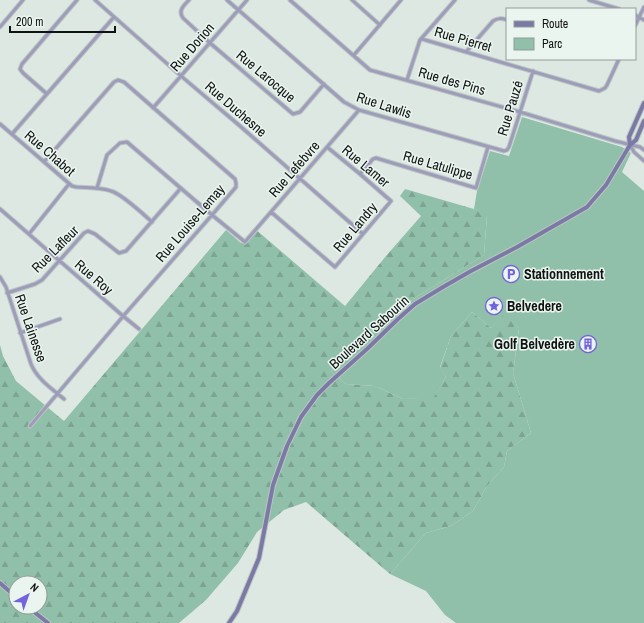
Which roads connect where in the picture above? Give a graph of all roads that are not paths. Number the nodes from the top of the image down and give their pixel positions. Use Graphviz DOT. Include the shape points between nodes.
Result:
graph roads {
  1 [pos="23,0"];
  2 [pos="77,0"];
  3 [pos="95,0"];
  4 [pos="189,0"];
  5 [pos="227,0"];
  6 [pos="247,0"];
  7 [pos="290,0"];
  8 [pos="352,0"];
  9 [pos="401,0"];
  10 [pos="455,0"];
  11 [pos="589,0"];
  12 [pos="644,7"];
  13 [pos="616,8"];
  14 [pos="239,10"];
  15 [pos="636,16"];
  16 [pos="114,17"];
  17 [pos="639,17"];
  18 [pos="506,20"];
  19 [pos="644,20"];
  20 [pos="636,24"];
  21 [pos="380,25"];
  22 [pos="0,27"];
  23 [pos="422,39"];
  24 [pos="210,43"];
  25 [pos="466,52"];
  26 [pos="354,56"];
  27 [pos="619,60"];
  28 [pos="532,71"];
  29 [pos="181,76"];
  30 [pos="407,80"];
  31 [pos="324,84"];
  32 [pos="47,94"];
  33 [pos="644,104"];
  34 [pos="153,108"];
  35 [pos="359,110"];
  36 [pos="520,112"];
  37 [pos="644,121"];
  38 [pos="0,124"];
  39 [pos="12,134"];
  40 [pos="630,145"];
  41 [pos="327,147"];
  42 [pos="488,147"];
  43 [pos="507,150"];
  44 [pos="644,150"];
  45 [pos="644,161"];
  46 [pos="44,162"];
  47 [pos="360,174"];
  48 [pos="300,179"];
  49 [pos="69,184"];
  50 [pos="97,188"];
  51 [pos="180,188"];
  52 [pos="391,201"];
  53 [pos="0,209"];
  54 [pos="271,212"];
  55 [pos="212,215"];
  56 [pos="152,222"];
  57 [pos="29,234"];
  58 [pos="363,234"];
  59 [pos="60,261"];
  60 [pos="0,277"];
  61 [pos="7,293"];
  62 [pos="123,316"];
  63 [pos="60,319"];
  64 [pos="139,329"];
  65 [pos="20,333"];
  66 [pos="57,393"];
  67 [pos="64,399"];
  68 [pos="30,426"];
  69 [pos="0,583"];
  70 [pos="8,590"];
  71 [pos="38,615"];
  72 [pos="48,623"];
  73 [pos="229,623"];
  1 -- 22 [label="street"];
  2 -- 32 [label="street" via="20,69"];
  3 -- 16 [label="street, Rue Duchesne"];
  4 -- 24 [label="street" via="182,8 181,15"];
  5 -- 14 [label="street, Rue Lawlis"];
  6 -- 14 [label="street, Rue Dorion"];
  7 -- 26 [label="street, Rue des Pins"];
  8 -- 21 [label="street"];
  9 -- 21 [label="street"];
  10 -- 23 [label="street"];
  11 -- 13 [label="street"];
  12 -- 17 [label="street"];
  14 -- 24 [label="street, Rue Dorion"];
  14 -- 31 [label="street, Rue Lawlis"];
  15 -- 17 [label="street"];
  16 -- 29 [label="street, Rue Duchesne"];
  16 -- 32 [label="street"];
  17 -- 19 [label="street"];
  17 -- 20 [label="street"];
  18 -- 25 [label="street" via="501,18 493,21"];
  21 -- 26 [label="street"];
  23 -- 25 [label="street, Rue Pierret"];
  23 -- 30 [label="street"];
  24 -- 29 [label="street, Rue Dorion"];
  24 -- 31 [label="street, Rue Larocque" via="293,114 300,112"];
  25 -- 28 [label="street, Rue Pierret"];
  26 -- 30 [label="street, Rue des Pins" via="370,70"];
  27 -- 28 [label="street, Rue Pierret" via="608,85 599,91"];
  28 -- 36 [label="street, Rue Pauzé"];
  29 -- 34 [label="street, Rue Dorion"];
  29 -- 48 [label="street, Rue Duchesne"];
  30 -- 36 [label="street, Rue des Pins"];
  31 -- 35 [label="street, Rue Lawlis" via="344,102"];
  32 -- 39 [label="street"];
  33 -- 40 [label="street, Boulevard Sabourin" via="629,137"];
  34 -- 46 [label="street, Rue Louise-Lemay" via="124,82 118,80"];
  34 -- 55 [label="street, Rue Louise-Lemay" via="235,180 234,191"];
  35 -- 41 [label="street, Rue Lefebvre"];
  35 -- 42 [label="street, Rue Lawlis"];
  36 -- 40 [label="street, Rue des Pins"];
  36 -- 43 [label="street, Rue Pauzé"];
  37 -- 40 [label="street, Boulevard Sabourin" via="636,140"];
  38 -- 39 [label="street, Rue Chabot"];
  39 -- 46 [label="street, Rue Chabot"];
  40 -- 44 [label="street, Rue des Pins"];
  40 -- 45 [label="street"];
  40 -- 73 [label="street, Boulevard Sabourin" via="606,185 587,207 448,283 416,304 317,395 301,417 287,446 273,485 259,558 237,611"];
  41 -- 47 [label="street, Rue Lamer"];
  41 -- 48 [label="street, Rue Lefebvre"];
  42 -- 43 [label="street, Rue Lawlis"];
  42 -- 47 [label="street, Rue Latulippe" via="476,188 376,158"];
  46 -- 49 [label="street, Rue Chabot"];
  47 -- 52 [label="street, Rue Lamer"];
  48 -- 54 [label="street, Rue Lefebvre"];
  48 -- 58 [label="street, Rue Duchesne"];
  49 -- 50 [label="street, Rue Chabot"];
  49 -- 57 [label="street"];
  50 -- 51 [label="street" via="107,155 120,143 127,142"];
  50 -- 56 [label="street, Rue Chabot" via="122,196"];
  51 -- 55 [label="street"];
  51 -- 56 [label="street, Rue Lafleur"];
  52 -- 58 [label="street, Rue Landry"];
  53 -- 57 [label="street, Rue Roy"];
  54 -- 55 [label="street, Rue Lefebvre" via="245,242"];
  54 -- 58 [label="street, Rue Landry" via="335,267"];
  55 -- 62 [label="street, Rue Louise-Lemay"];
  56 -- 59 [label="street, Rue Lafleur" via="126,251 119,253 88,231"];
  57 -- 59 [label="street, Rue Roy"];
  59 -- 61 [label="street, Rue Lafleur" via="39,282"];
  59 -- 62 [label="street, Rue Roy"];
  60 -- 61 [label="street, Rue Lainesse"];
  61 -- 65 [label="street, Rue Lainesse"];
  62 -- 64 [label="street, Rue Roy"];
  62 -- 66 [label="street, Rue Louise-Lemay"];
  63 -- 65 [label="street"];
  65 -- 66 [label="street, Rue Lainesse" via="33,370"];
  66 -- 67 [label="street, Rue Lainesse"];
  66 -- 68 [label="street, Rue Louise-Lemay"];
  69 -- 70 [label="street"];
  71 -- 72 [label="street"];
}
